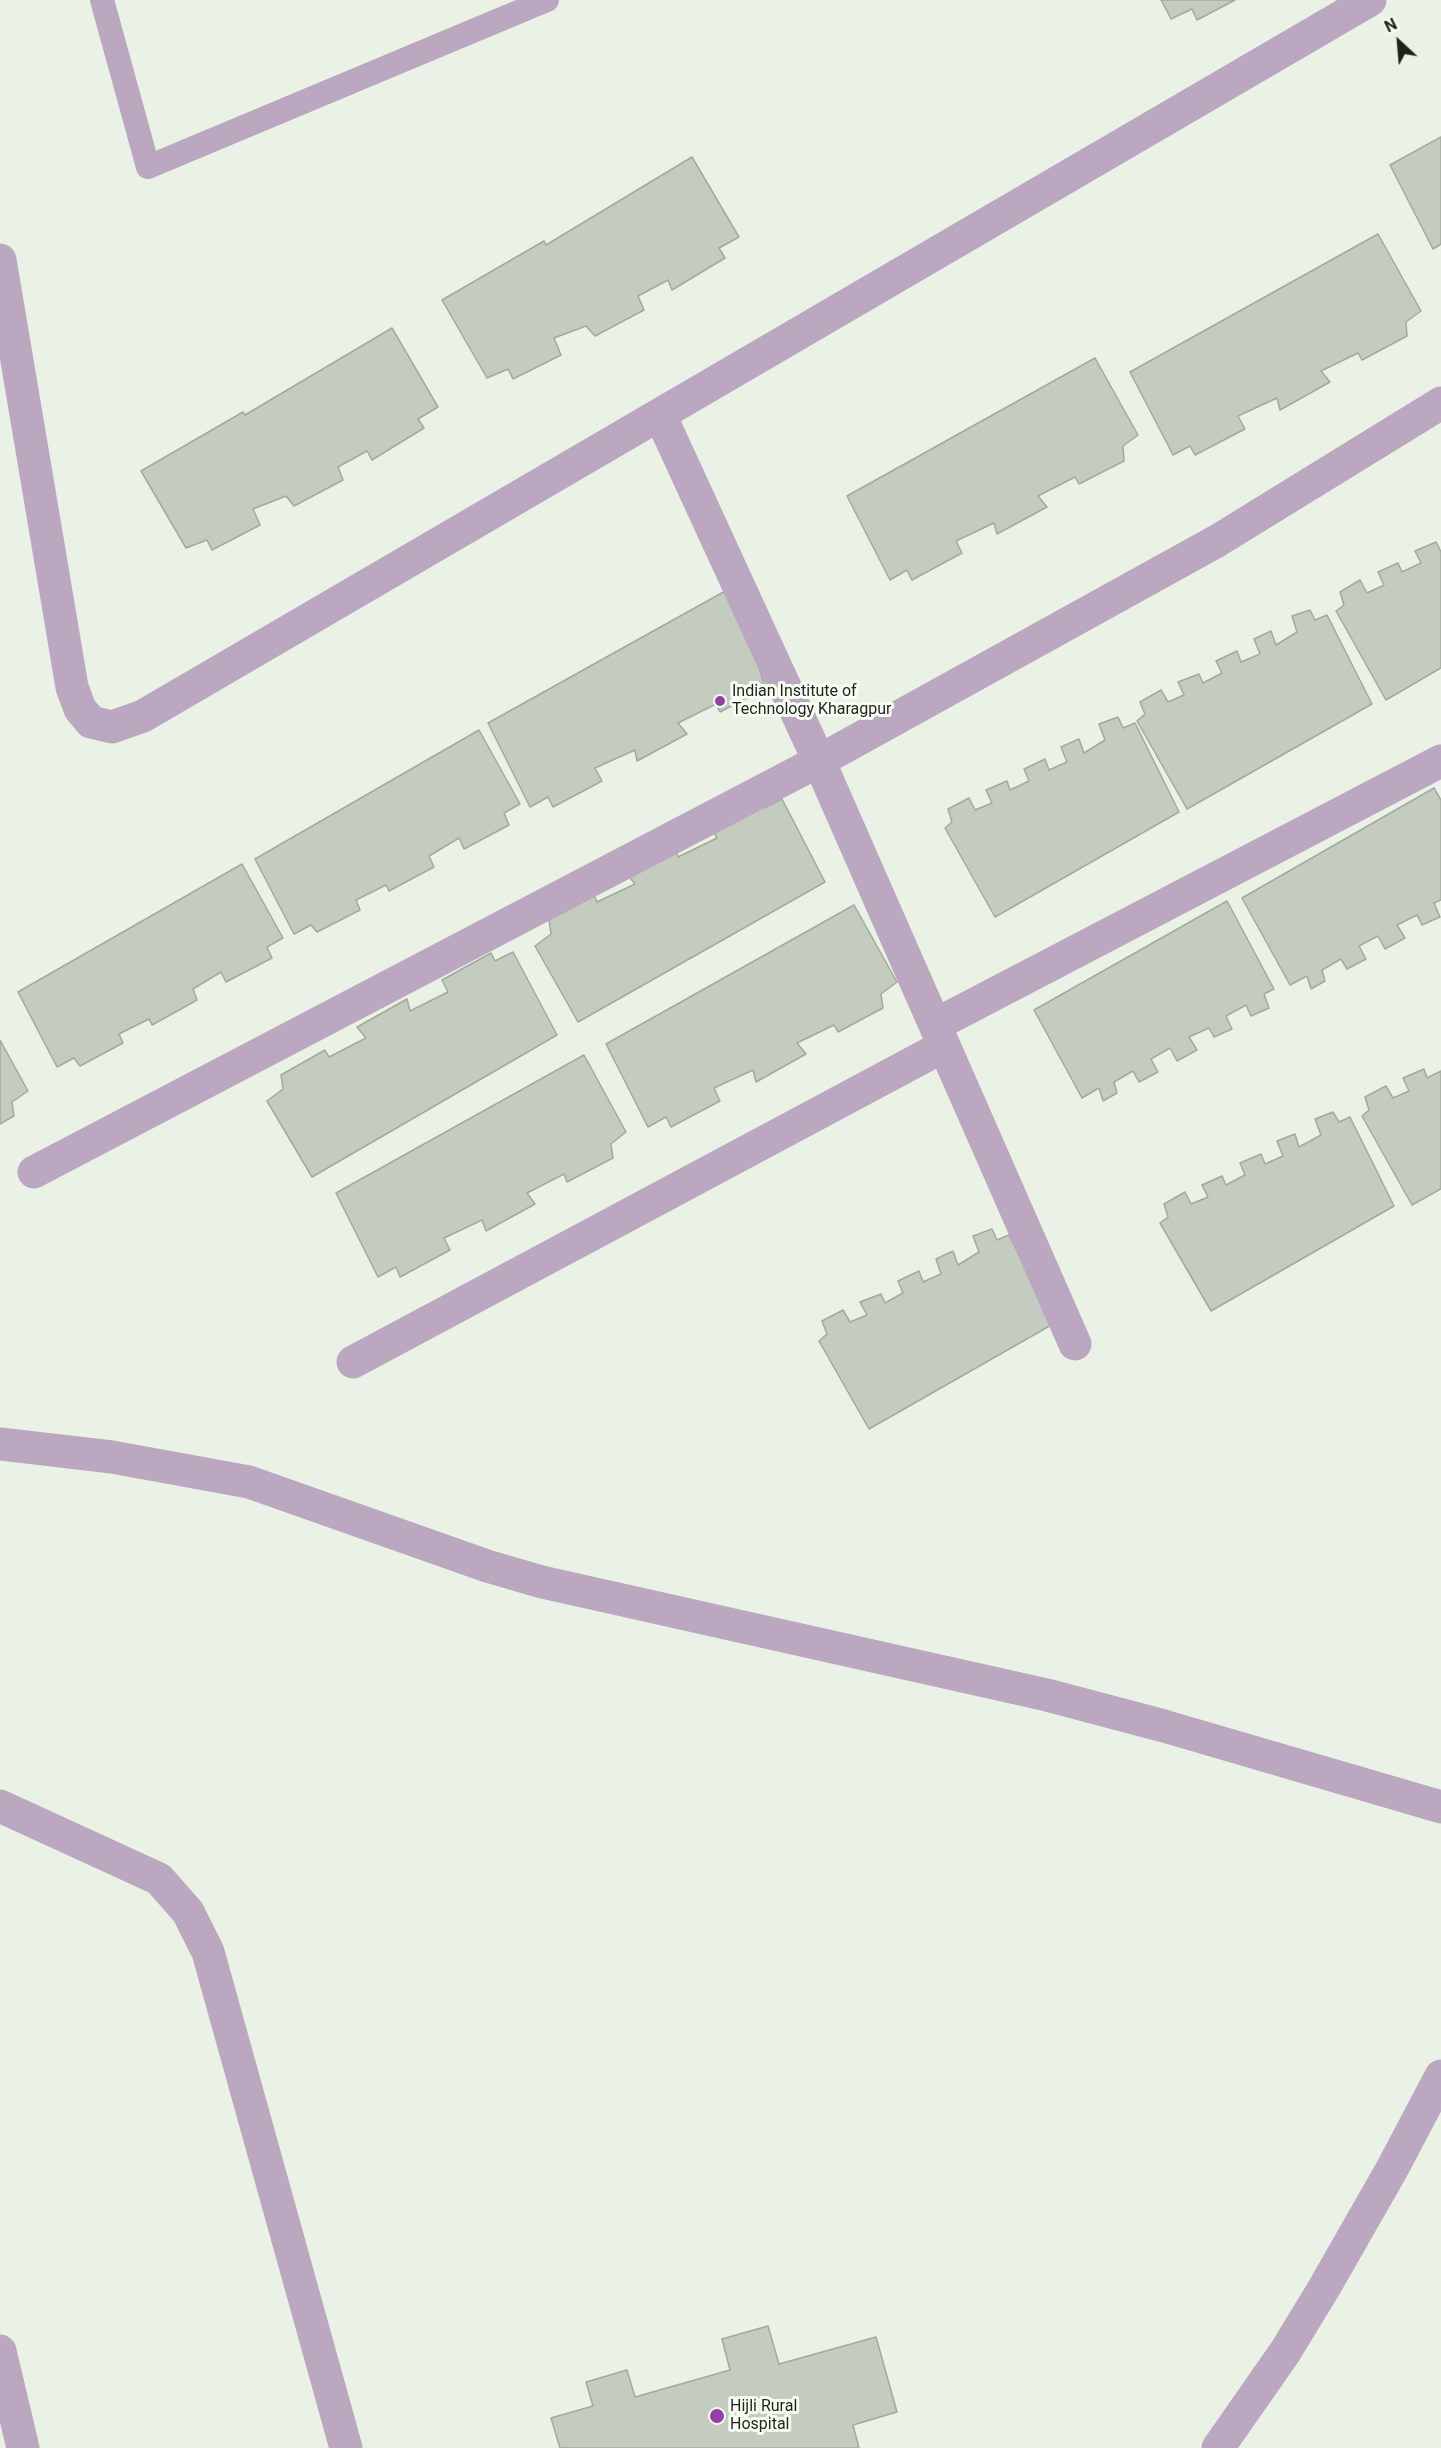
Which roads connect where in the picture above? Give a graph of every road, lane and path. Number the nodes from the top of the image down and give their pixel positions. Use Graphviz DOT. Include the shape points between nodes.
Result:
graph roads {
  1 [pos="102,0"];
  2 [pos="547,0"];
  3 [pos="1370,0"];
  4 [pos="0,260"];
  5 [pos="1441,403"];
  6 [pos="660,415"];
  7 [pos="819,761"];
  8 [pos="1441,761"];
  9 [pos="940,1036"];
  10 [pos="34,1172"];
  11 [pos="1075,1344"];
  12 [pos="353,1362"];
  13 [pos="0,1444"];
  14 [pos="0,1806"];
  15 [pos="1441,1807"];
  16 [pos="1441,2076"];
  17 [pos="0,2351"];
  18 [pos="23,2448"];
  19 [pos="346,2448"];
  20 [pos="1218,2448"];
  1 -- 2 [label="lane" via="148,167"];
  3 -- 6 [label="street"];
  4 -- 6 [label="street" via="72,687 80,709 91,722 112,727 143,716"];
  5 -- 7 [label="street" via="1217,541"];
  6 -- 7 [label="street"];
  7 -- 9 [label="street"];
  7 -- 10 [label="street"];
  8 -- 9 [label="street"];
  9 -- 11 [label="street"];
  9 -- 12 [label="street"];
  13 -- 15 [label="street" via="112,1457 249,1482 542,1582 1058,1698"];
  14 -- 19 [label="street" via="159,1880 188,1912 208,1952"];
  16 -- 20 [label="street" via="1324,2288"];
  17 -- 18 [label="street"];
}
